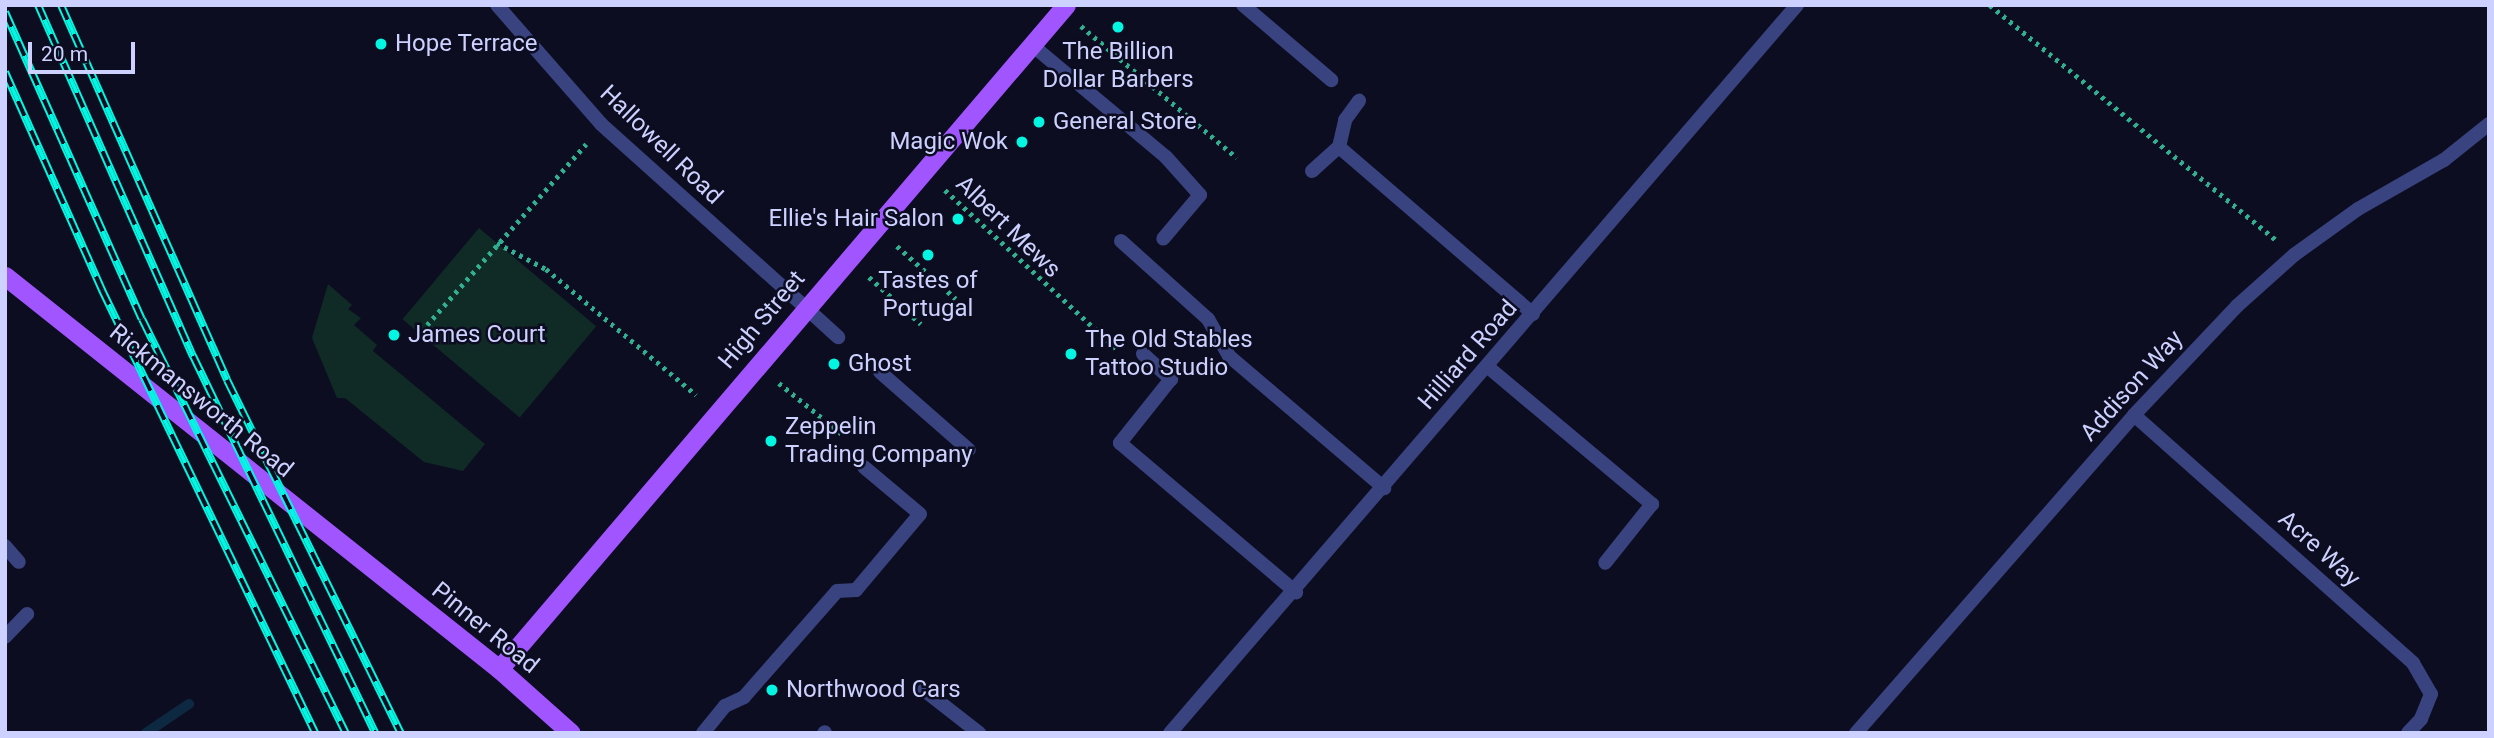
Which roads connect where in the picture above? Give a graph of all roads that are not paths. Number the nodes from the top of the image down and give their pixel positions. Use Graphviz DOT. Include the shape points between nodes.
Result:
graph roads {
  1 [pos="497,5"];
  2 [pos="1243,5"];
  3 [pos="1797,5"];
  4 [pos="1064,8"];
  5 [pos="1032,46"];
  6 [pos="1331,80"];
  7 [pos="1359,101"];
  8 [pos="2489,124"];
  9 [pos="1339,147"];
  10 [pos="1312,171"];
  11 [pos="1163,239"];
  12 [pos="1121,241"];
  13 [pos="5,276"];
  14 [pos="805,307"];
  15 [pos="1533,314"];
  16 [pos="838,337"];
  17 [pos="1143,354"];
  18 [pos="1488,367"];
  19 [pos="880,372"];
  20 [pos="2134,415"];
  21 [pos="969,450"];
  22 [pos="864,467"];
  23 [pos="1384,488"];
  24 [pos="5,545"];
  25 [pos="19,562"];
  26 [pos="1605,563"];
  27 [pos="366,565"];
  28 [pos="1296,592"];
  29 [pos="27,614"];
  30 [pos="5,637"];
  31 [pos="499,669"];
  32 [pos="924,690"];
  33 [pos="571,733"];
  34 [pos="703,733"];
  35 [pos="979,733"];
  36 [pos="1170,733"];
  37 [pos="1857,733"];
  38 [pos="2408,733"];
  1 -- 14 [label="street, Hallowell Road" via="601,124"];
  2 -- 6 [label="street"];
  3 -- 15 [label="street, Hilliard Road"];
  4 -- 5 [label="main road, High Street"];
  5 -- 11 [label="street" via="1166,157 1199,195"];
  5 -- 14 [label="main road, High Street"];
  7 -- 9 [label="street" via="1345,120"];
  8 -- 20 [label="street, Addison Way" via="2444,160 2358,209 2294,255 2237,306"];
  9 -- 10 [label="street"];
  9 -- 15 [label="street"];
  12 -- 23 [label="street" via="1208,319 1229,356"];
  13 -- 27 [label="main road, Rickmansworth Road"];
  14 -- 16 [label="street, Hallowell Road"];
  14 -- 31 [label="main road, High Street"];
  15 -- 18 [label="street, Hilliard Road"];
  17 -- 28 [label="street" via="1171,379 1120,443"];
  18 -- 23 [label="street, Hilliard Road"];
  18 -- 26 [label="street" via="1653,504"];
  19 -- 21 [label="street"];
  20 -- 37 [label="street, Addison Way"];
  20 -- 38 [label="street, Acre Way" via="2413,663 2431,694 2421,719"];
  22 -- 34 [label="street" via="920,514 856,590 837,591 744,697 725,706"];
  23 -- 28 [label="street, Hilliard Road"];
  24 -- 25 [label="street"];
  27 -- 31 [label="main road, Pinner Road"];
  28 -- 36 [label="street, Hilliard Road"];
  29 -- 30 [label="street"];
  31 -- 33 [label="main road, Pinner Road"];
  32 -- 35 [label="street"];
}
